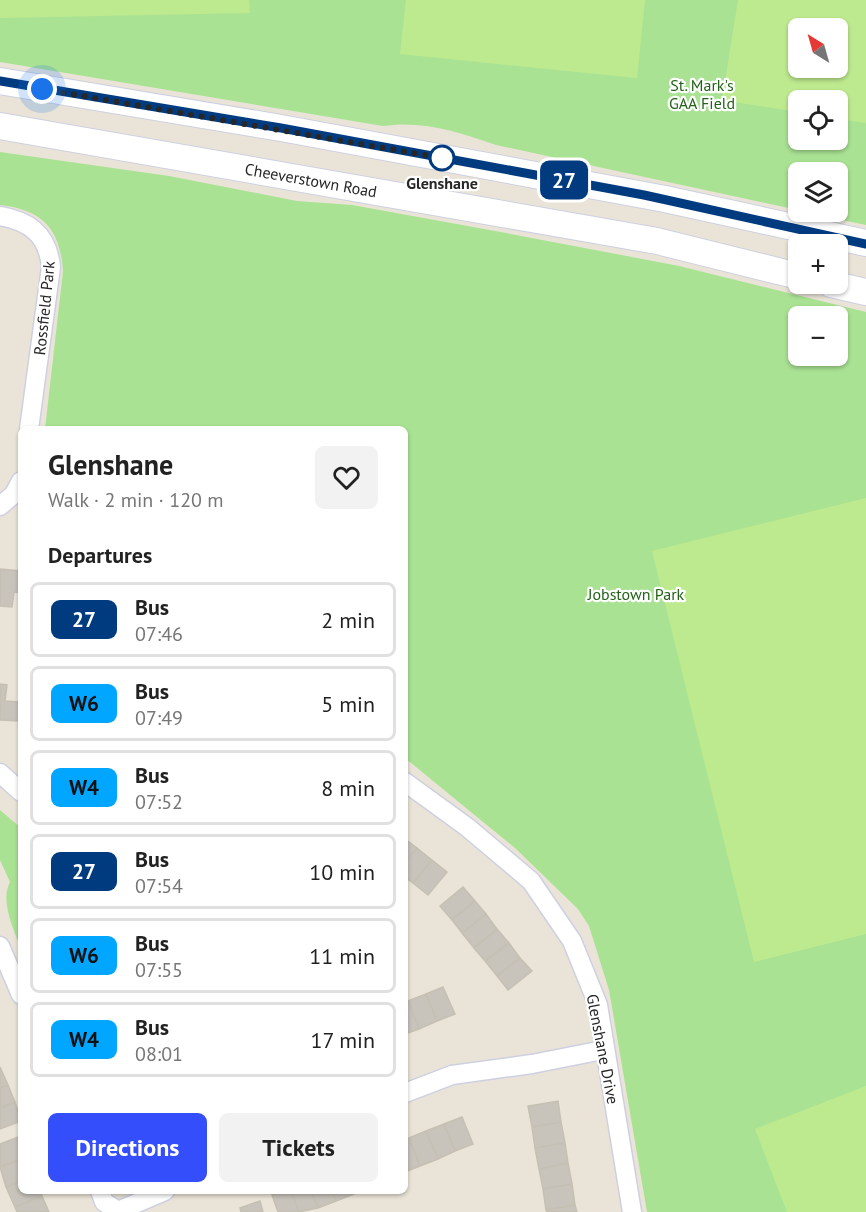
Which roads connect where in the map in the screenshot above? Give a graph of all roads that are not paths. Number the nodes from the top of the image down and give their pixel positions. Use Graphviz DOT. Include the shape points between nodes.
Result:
graph roads {
  1 [pos="0,81"];
  2 [pos="0,126"];
  3 [pos="0,216"];
  4 [pos="866,243"];
  5 [pos="788,274"];
  6 [pos="848,288"];
  7 [pos="866,292"];
  8 [pos="29,426"];
  9 [pos="18,492"];
  10 [pos="0,506"];
  11 [pos="0,773"];
  12 [pos="408,784"];
  13 [pos="18,789"];
  14 [pos="0,946"];
  15 [pos="18,988"];
  16 [pos="603,1050"];
  17 [pos="408,1092"];
  18 [pos="101,1194"];
  19 [pos="158,1194"];
  20 [pos="632,1212"];
  1 -- 4 [label="main road" via="665,199"];
  2 -- 5 [label="main road, Cheeverstown Road" via="657,241"];
  3 -- 8 [label="street, Rossfield Park" via="30,226 50,253"];
  6 -- 7 [label="main road"];
  9 -- 10 [label="street"];
  11 -- 13 [label="street"];
  12 -- 16 [label="street, Glenshane Drive" via="531,880 558,916 598,1005"];
  14 -- 15 [label="street"];
  16 -- 17 [label="street" via="452,1075"];
  16 -- 20 [label="street, Glenshane Drive"];
  18 -- 19 [label="street" via="104,1202 118,1211"];
}
